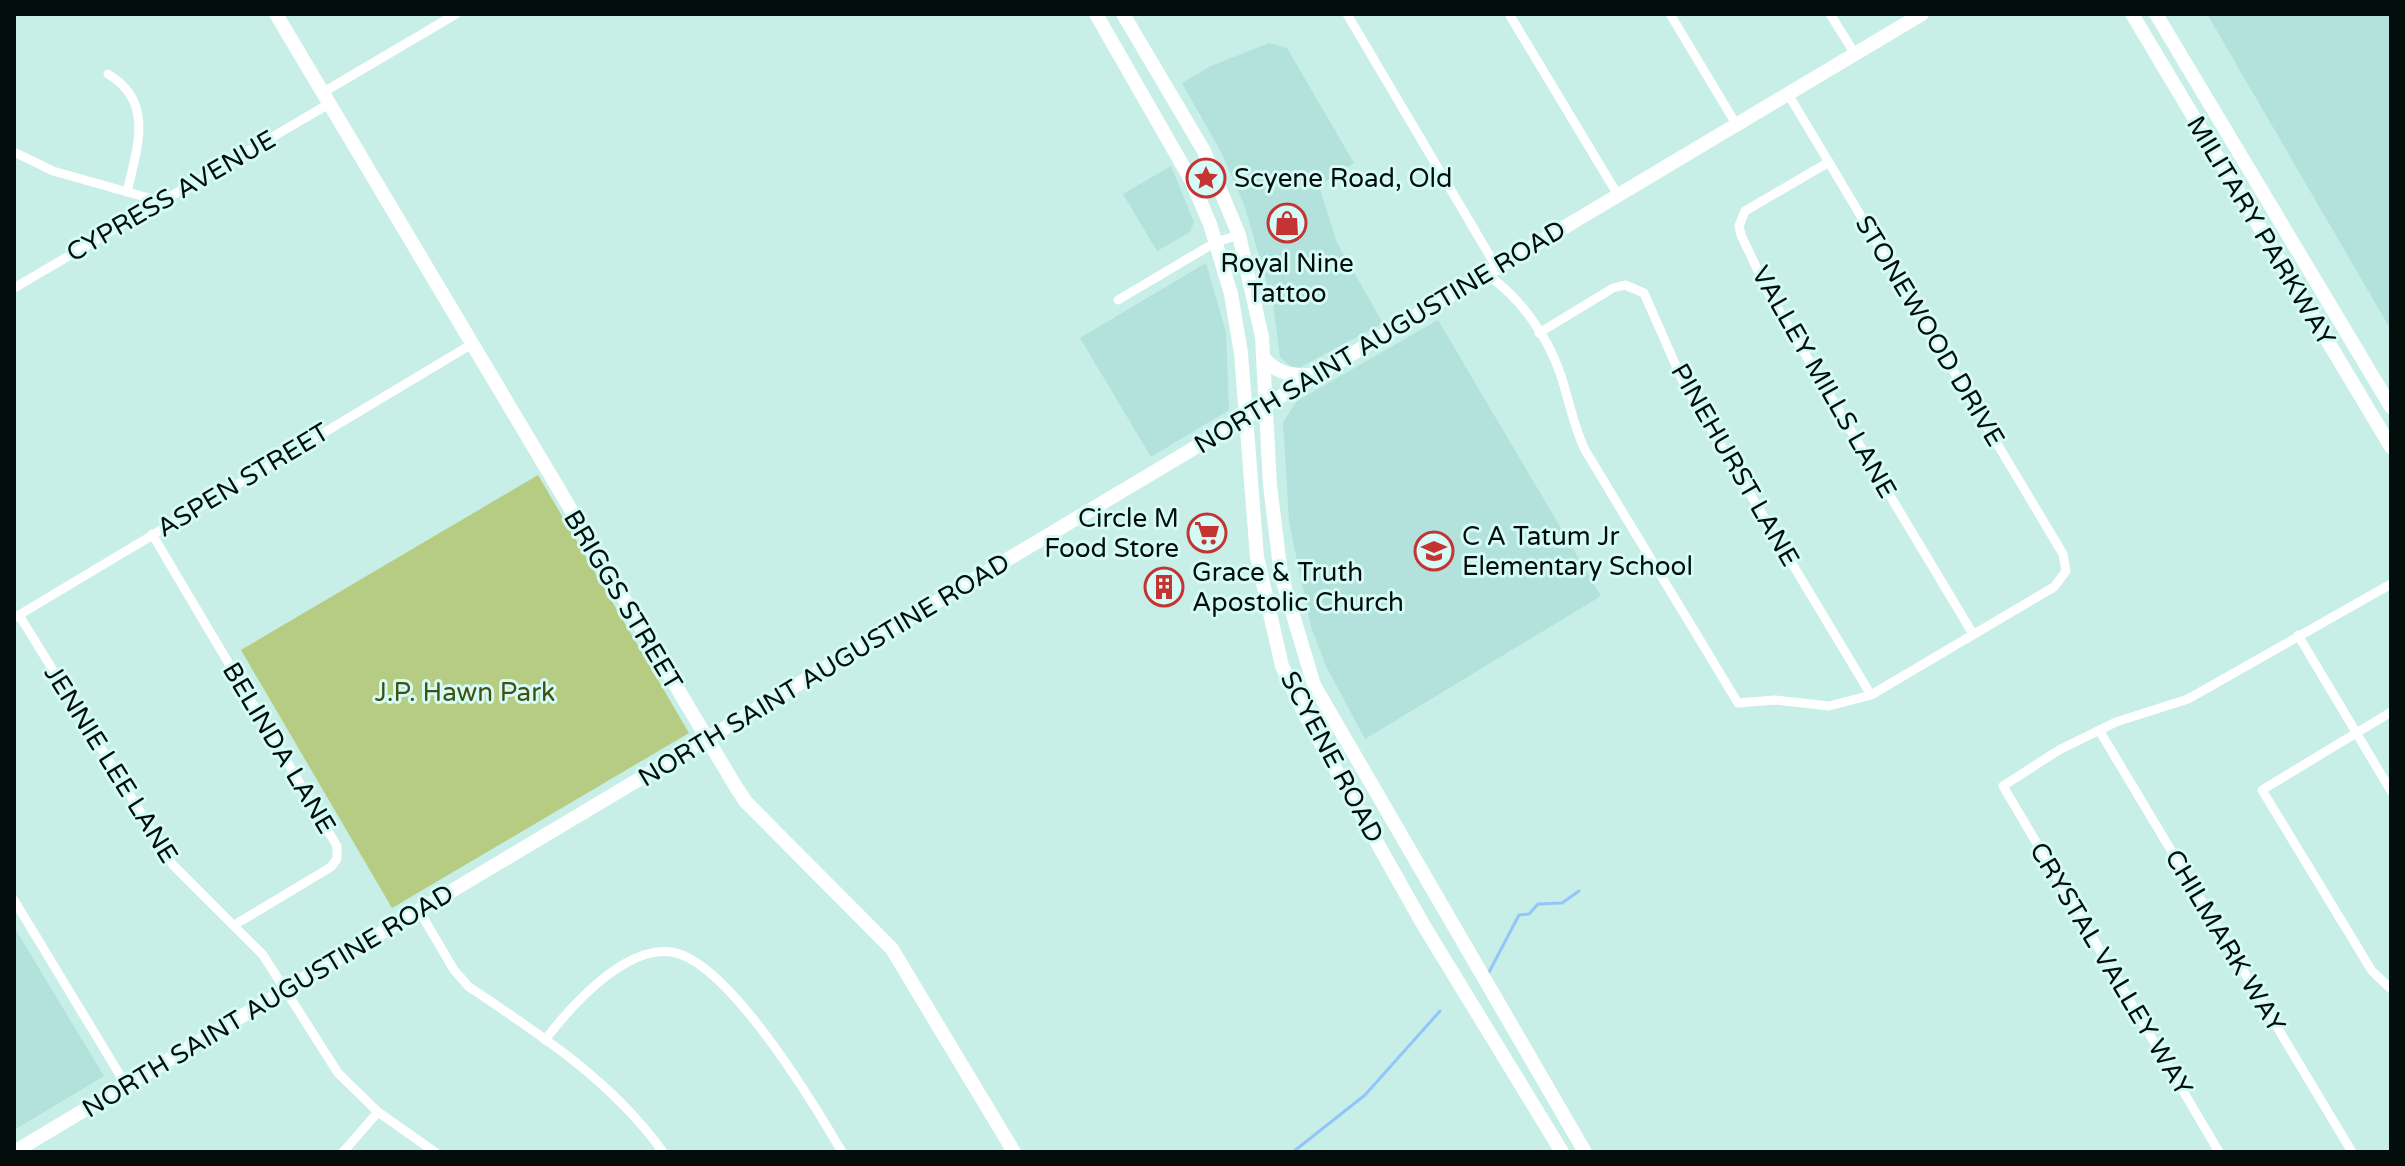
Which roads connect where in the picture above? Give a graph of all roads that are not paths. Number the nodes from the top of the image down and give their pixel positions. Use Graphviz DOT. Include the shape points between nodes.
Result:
graph roads {
  1 [pos="276,14"];
  2 [pos="456,14"];
  3 [pos="1096,14"];
  4 [pos="1123,14"];
  5 [pos="1347,14"];
  6 [pos="1509,14"];
  7 [pos="1670,14"];
  8 [pos="1830,14"];
  9 [pos="1922,14"];
  10 [pos="2132,14"];
  11 [pos="2156,14"];
  12 [pos="2170,37"];
  13 [pos="2151,48"];
  14 [pos="1855,54"];
  15 [pos="108,74"];
  16 [pos="1788,94"];
  17 [pos="325,99"];
  18 [pos="1736,124"];
  19 [pos="14,152"];
  20 [pos="1829,162"];
  21 [pos="127,192"];
  22 [pos="1618,195"];
  23 [pos="163,202"];
  24 [pos="1239,235"];
  25 [pos="1216,242"];
  26 [pos="2294,245"];
  27 [pos="1492,271"];
  28 [pos="2289,278"];
  29 [pos="14,288"];
  30 [pos="1118,300"];
  31 [pos="1539,333"];
  32 [pos="472,344"];
  33 [pos="1264,358"];
  34 [pos="1317,375"];
  35 [pos="2380,389"];
  36 [pos="2362,400"];
  37 [pos="1268,405"];
  38 [pos="2391,407"];
  39 [pos="1246,418"];
  40 [pos="2391,447"];
  41 [pos="152,534"];
  42 [pos="2391,584"];
  43 [pos="16,616"];
  44 [pos="1973,634"];
  45 [pos="2298,635"];
  46 [pos="1871,695"];
  47 [pos="2391,712"];
  48 [pos="2099,730"];
  49 [pos="2355,731"];
  50 [pos="706,739"];
  51 [pos="2391,791"];
  52 [pos="14,900"];
  53 [pos="420,912"];
  54 [pos="236,924"];
  55 [pos="2391,989"];
  56 [pos="285,991"];
  57 [pos="545,1040"];
  58 [pos="126,1085"];
  59 [pos="378,1112"];
  60 [pos="14,1152"];
  61 [pos="343,1152"];
  62 [pos="435,1152"];
  63 [pos="663,1152"];
  64 [pos="842,1152"];
  65 [pos="1014,1152"];
  66 [pos="1562,1152"];
  67 [pos="1585,1152"];
  68 [pos="2219,1152"];
  69 [pos="2352,1152"];
  1 -- 17 [label="main road, BRIGGS STREET"];
  2 -- 17 [label="street, CYPRESS AVENUE"];
  3 -- 25 [label="main road, SCYENE ROAD" via="1191,180"];
  4 -- 24 [label="main road, SCYENE ROAD" via="1204,151"];
  5 -- 27 [label="street"];
  6 -- 22 [label="street"];
  7 -- 18 [label="street"];
  8 -- 14 [label="street"];
  9 -- 14 [label="main road, NORTH SAINT AUGUSTINE ROAD"];
  10 -- 13 [label="main road, MILITARY PARKWAY"];
  11 -- 12 [label="main road, MILITARY PARKWAY"];
  12 -- 13 [label="main road"];
  12 -- 26 [label="main road, MILITARY PARKWAY"];
  13 -- 28 [label="main road, MILITARY PARKWAY"];
  14 -- 16 [label="main road, NORTH SAINT AUGUSTINE ROAD"];
  15 -- 21 [label="street" via="124,83 137,109 139,138"];
  16 -- 18 [label="main road, NORTH SAINT AUGUSTINE ROAD"];
  16 -- 20 [label="street, STONEWOOD DRIVE"];
  17 -- 23 [label="street, CYPRESS AVENUE"];
  17 -- 32 [label="main road, BRIGGS STREET"];
  18 -- 22 [label="main road, NORTH SAINT AUGUSTINE ROAD"];
  19 -- 21 [label="street" via="53,171"];
  20 -- 44 [label="street, VALLEY MILLS LANE" via="1745,211 1741,235 1769,294"];
  20 -- 44 [label="street, STONEWOOD DRIVE" via="2063,554 2066,571 2060,583"];
  21 -- 23 [label="street"];
  22 -- 27 [label="main road, NORTH SAINT AUGUSTINE ROAD"];
  23 -- 29 [label="street, CYPRESS AVENUE"];
  24 -- 25 [label="street"];
  24 -- 33 [label="main road, SCYENE ROAD"];
  25 -- 30 [label="street"];
  25 -- 39 [label="main road, SCYENE ROAD" via="1239,331"];
  26 -- 28 [label="main road"];
  26 -- 35 [label="main road, MILITARY PARKWAY"];
  27 -- 31 [label="street"];
  27 -- 34 [label="main road, NORTH SAINT AUGUSTINE ROAD"];
  28 -- 36 [label="main road, MILITARY PARKWAY"];
  31 -- 46 [label="street" via="1558,368 1585,450 1738,703 1775,700 1829,706"];
  31 -- 46 [label="street, PINEHURST LANE" via="1613,288 1625,285 1644,293 1684,384"];
  32 -- 41 [label="street, ASPEN STREET"];
  32 -- 50 [label="main road, BRIGGS STREET"];
  33 -- 34 [label="main road" via="1288,375"];
  33 -- 37 [label="main road, SCYENE ROAD"];
  34 -- 37 [label="main road, NORTH SAINT AUGUSTINE ROAD"];
  35 -- 36 [label="main road"];
  35 -- 38 [label="main road, MILITARY PARKWAY"];
  36 -- 40 [label="main road, MILITARY PARKWAY"];
  37 -- 39 [label="main road, NORTH SAINT AUGUSTINE ROAD"];
  37 -- 67 [label="main road, SCYENE ROAD" via="1277,551 1314,685"];
  39 -- 50 [label="main road, NORTH SAINT AUGUSTINE ROAD"];
  39 -- 66 [label="main road, SCYENE ROAD" via="1259,570 1275,644 1293,691 1424,926"];
  41 -- 43 [label="street, ASPEN STREET"];
  41 -- 54 [label="street, BELINDA LANE" via="337,846 331,867"];
  42 -- 45 [label="street"];
  43 -- 54 [label="street, JENNIE LEE LANE" via="167,856"];
  44 -- 46 [label="street"];
  45 -- 48 [label="street" via="2188,699"];
  45 -- 49 [label="street"];
  47 -- 49 [label="street"];
  48 -- 68 [label="street, CRYSTAL VALLEY WAY" via="2003,786"];
  48 -- 69 [label="street, CHILMARK WAY"];
  49 -- 51 [label="street"];
  49 -- 55 [label="street" via="2262,790 2372,971"];
  50 -- 53 [label="main road, NORTH SAINT AUGUSTINE ROAD"];
  50 -- 65 [label="main road, BRIGGS STREET" via="746,802 892,949"];
  52 -- 58 [label="street"];
  53 -- 56 [label="main road, NORTH SAINT AUGUSTINE ROAD"];
  53 -- 57 [label="street" via="469,987"];
  54 -- 56 [label="street, JENNIE LEE LANE"];
  56 -- 58 [label="main road, NORTH SAINT AUGUSTINE ROAD"];
  56 -- 59 [label="street, JENNIE LEE LANE" via="338,1073"];
  57 -- 63 [label="street" via="608,1087"];
  57 -- 64 [label="street" via="569,1007 611,974 657,952 680,954 703,968 768,1036"];
  58 -- 60 [label="main road, NORTH SAINT AUGUSTINE ROAD"];
  59 -- 61 [label="street"];
  59 -- 62 [label="street, JENNIE LEE LANE"];
}
